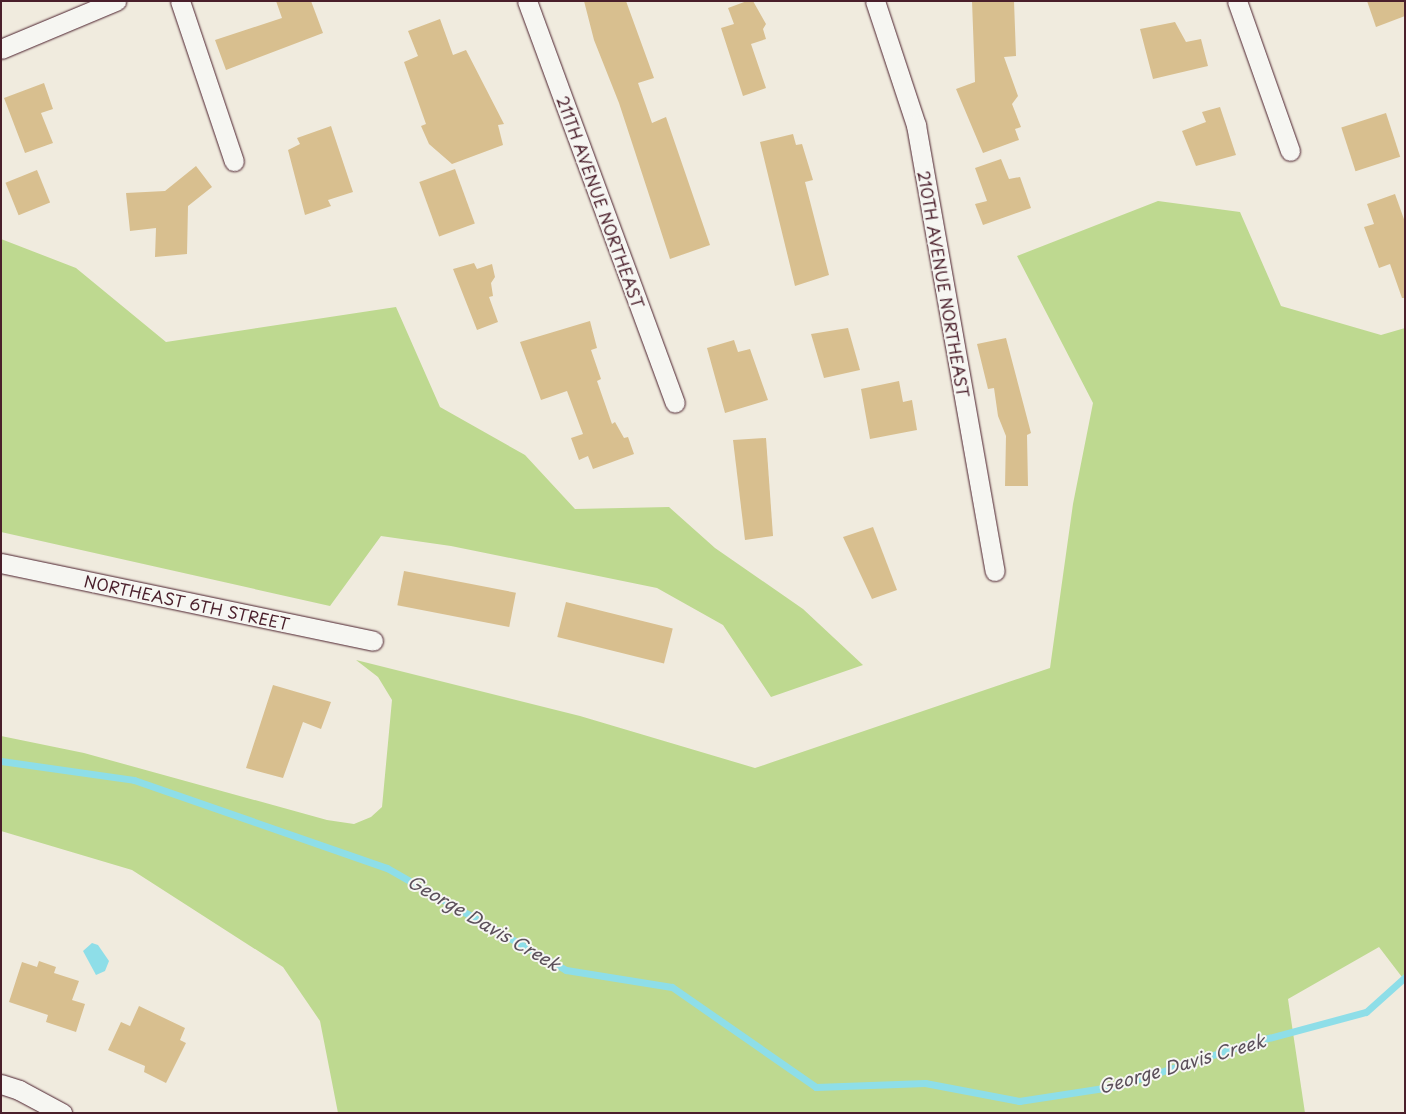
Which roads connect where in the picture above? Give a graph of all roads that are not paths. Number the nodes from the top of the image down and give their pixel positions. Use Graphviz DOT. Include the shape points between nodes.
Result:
graph roads {
  1 [pos="116,1"];
  2 [pos="180,1"];
  3 [pos="527,1"];
  4 [pos="875,1"];
  5 [pos="1237,1"];
  6 [pos="1,49"];
  7 [pos="1290,151"];
  8 [pos="234,161"];
  9 [pos="675,403"];
  10 [pos="1,563"];
  11 [pos="995,571"];
  12 [pos="373,641"];
  13 [pos="1,1084"];
  14 [pos="62,1113"];
  1 -- 6 [label="street"];
  2 -- 8 [label="street"];
  3 -- 9 [label="street, 211TH AVENUE NORTHEAST"];
  4 -- 11 [label="street, 210TH AVENUE NORTHEAST" via="916,125"];
  5 -- 7 [label="street"];
  10 -- 12 [label="street, NORTHEAST 6TH STREET"];
  13 -- 14 [label="street"];
}
